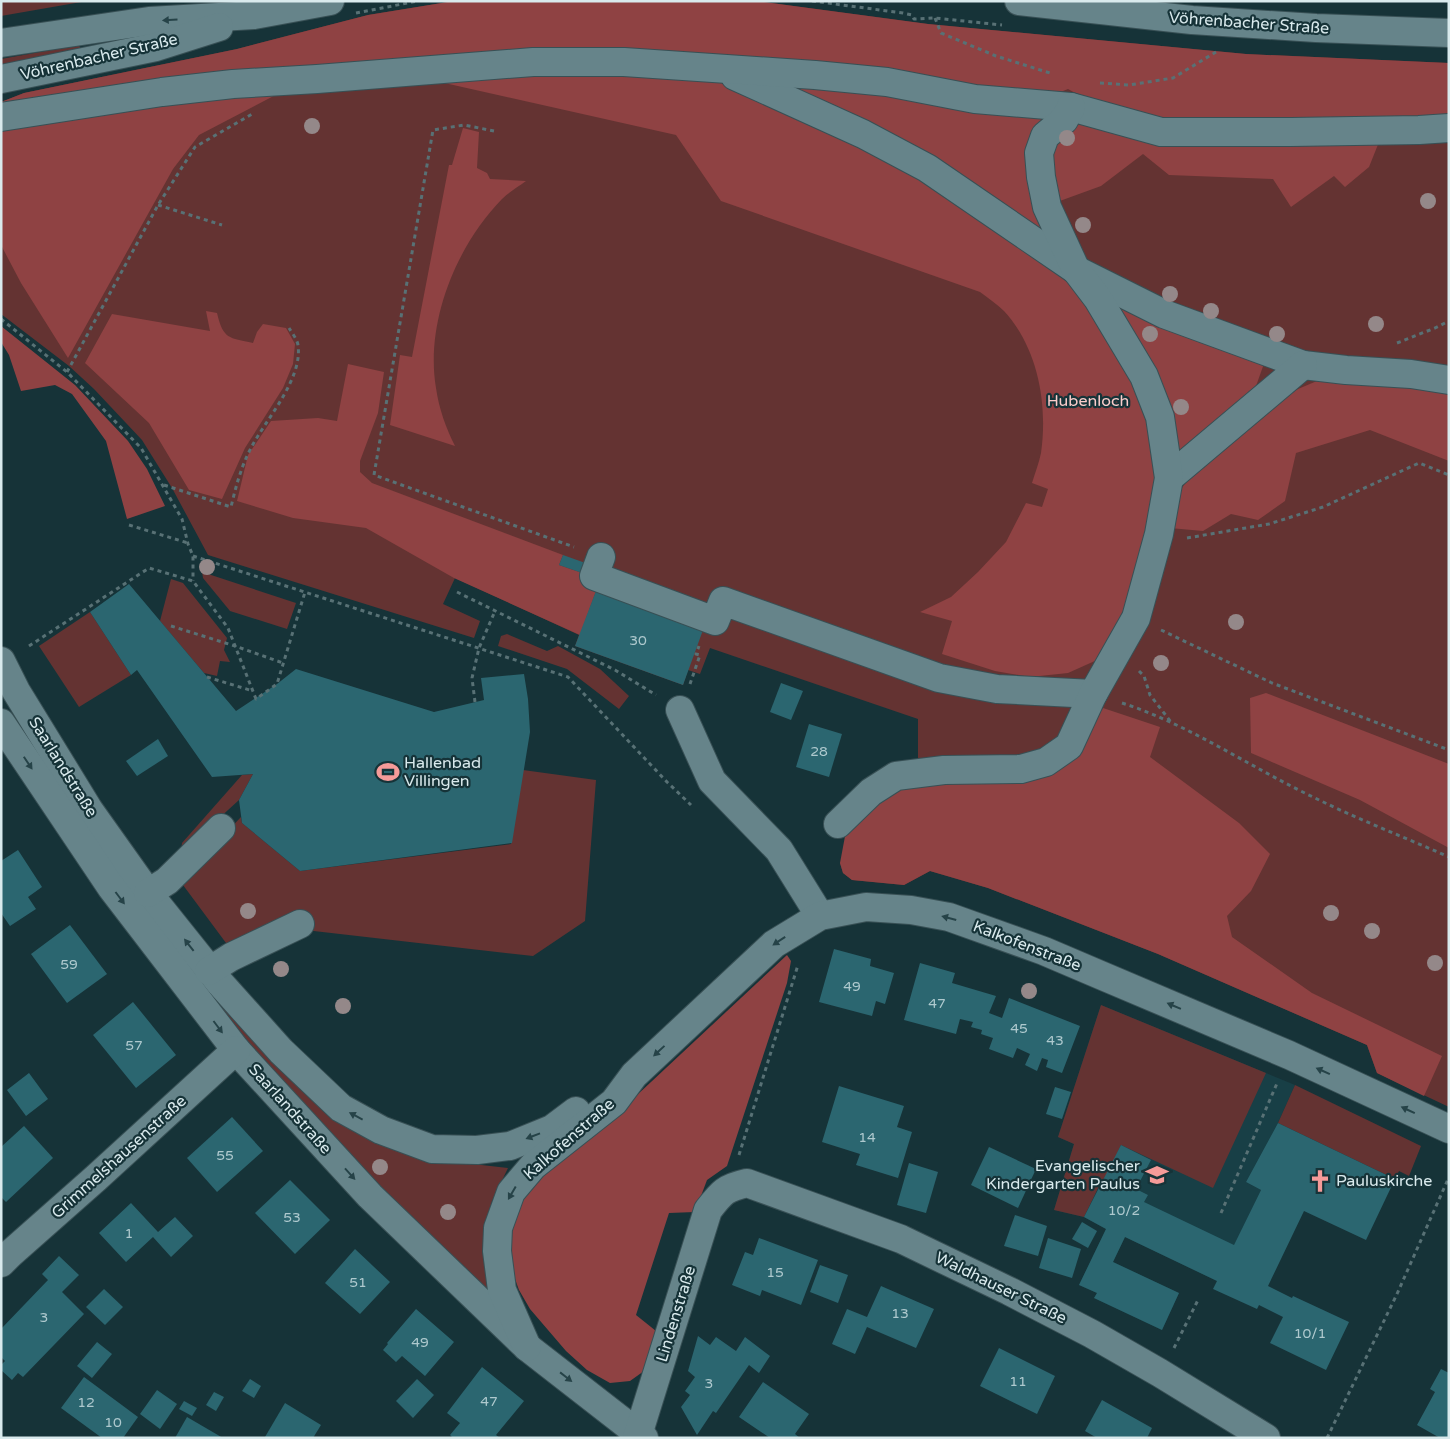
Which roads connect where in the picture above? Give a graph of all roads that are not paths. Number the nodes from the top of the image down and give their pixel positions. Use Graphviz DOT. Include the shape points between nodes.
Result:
graph roads {
  1 [pos="330,1"];
  2 [pos="1019,1"];
  3 [pos="1193,10"];
  4 [pos="254,15"];
  5 [pos="1449,33"];
  6 [pos="1,43"];
  7 [pos="720,70"];
  8 [pos="1,79"];
  9 [pos="1071,107"];
  10 [pos="1,118"];
  11 [pos="1449,128"];
  12 [pos="1076,270"];
  13 [pos="1303,365"];
  14 [pos="1449,380"];
  15 [pos="1169,478"];
  16 [pos="601,557"];
  17 [pos="1,661"];
  18 [pos="1093,694"];
  19 [pos="680,710"];
  20 [pos="1,723"];
  21 [pos="838,824"];
  22 [pos="221,828"];
  23 [pos="148,893"];
  24 [pos="820,916"];
  25 [pos="300,924"];
  26 [pos="209,971"];
  27 [pos="236,1050"];
  28 [pos="634,1074"];
  29 [pos="1449,1128"];
  30 [pos="432,1149"];
  31 [pos="721,1194"];
  32 [pos="4,1255"];
  33 [pos="527,1347"];
  34 [pos="640,1436"];
  35 [pos="1266,1438"];
  1 -- 4 [label="street, Vöhrenbacher Straße"];
  2 -- 3 [label="street, Vöhrenbacher Straße"];
  3 -- 5 [label="street, Vöhrenbacher Straße" via="1325,28"];
  4 -- 6 [label="street, Vöhrenbacher Straße, one-way" via="149,21"];
  4 -- 8 [label="street, Vöhrenbacher Straße" via="156,47"];
  7 -- 9 [label="street" via="878,81 975,99"];
  7 -- 10 [label="street" via="624,62 533,62 224,85"];
  7 -- 12 [label="street" via="863,134 927,168"];
  9 -- 11 [label="street" via="1161,132"];
  9 -- 12 [label="street" via="1064,120 1045,136 1040,153 1047,207"];
  12 -- 13 [label="street" via="1164,314"];
  12 -- 15 [label="street" via="1098,299 1144,376 1160,417"];
  13 -- 14 [label="street"];
  13 -- 15 [label="street"];
  15 -- 18 [label="street" via="1159,534 1136,618"];
  16 -- 18 [label="street" via="594,576 715,621 723,601 939,678 997,689"];
  17 -- 23 [label="street, Saarlandstraße" via="89,810"];
  18 -- 21 [label="street" via="1069,746 1046,762 1022,769 944,770 896,776 871,792"];
  19 -- 24 [label="street" via="712,781 778,850"];
  20 -- 27 [label="street, Saarlandstraße, one-way" via="112,887"];
  22 -- 23 [label="street" via="167,881"];
  26 -- 23 [label="street, Saarlandstraße, one-way"];
  24 -- 28 [label="street, Kalkofenstraße, one-way" via="774,944"];
  29 -- 24 [label="street, Kalkofenstraße, one-way" via="1289,1055 1053,955 949,917 866,907"];
  25 -- 26 [label="street"];
  30 -- 26 [label="street, Saarlandstraße, one-way" via="381,1130 340,1108 281,1051"];
  27 -- 32 [label="street, Grimmelshausenstraße" via="103,1172"];
  27 -- 33 [label="street, Saarlandstraße, one-way" via="370,1196"];
  28 -- 30 [label="street, Kalkofenstraße, one-way" via="603,1090 552,1129 510,1146 476,1150"];
  28 -- 33 [label="street, Kalkofenstraße, one-way" via="614,1102 533,1166 511,1192 498,1228 496,1251 502,1290"];
  31 -- 34 [label="street, Lindenstraße" via="708,1210"];
  31 -- 35 [label="street, Waldhauser Straße" via="748,1183 900,1239 1092,1334"];
  33 -- 34 [label="street, Saarlandstraße, one-way"];
}
